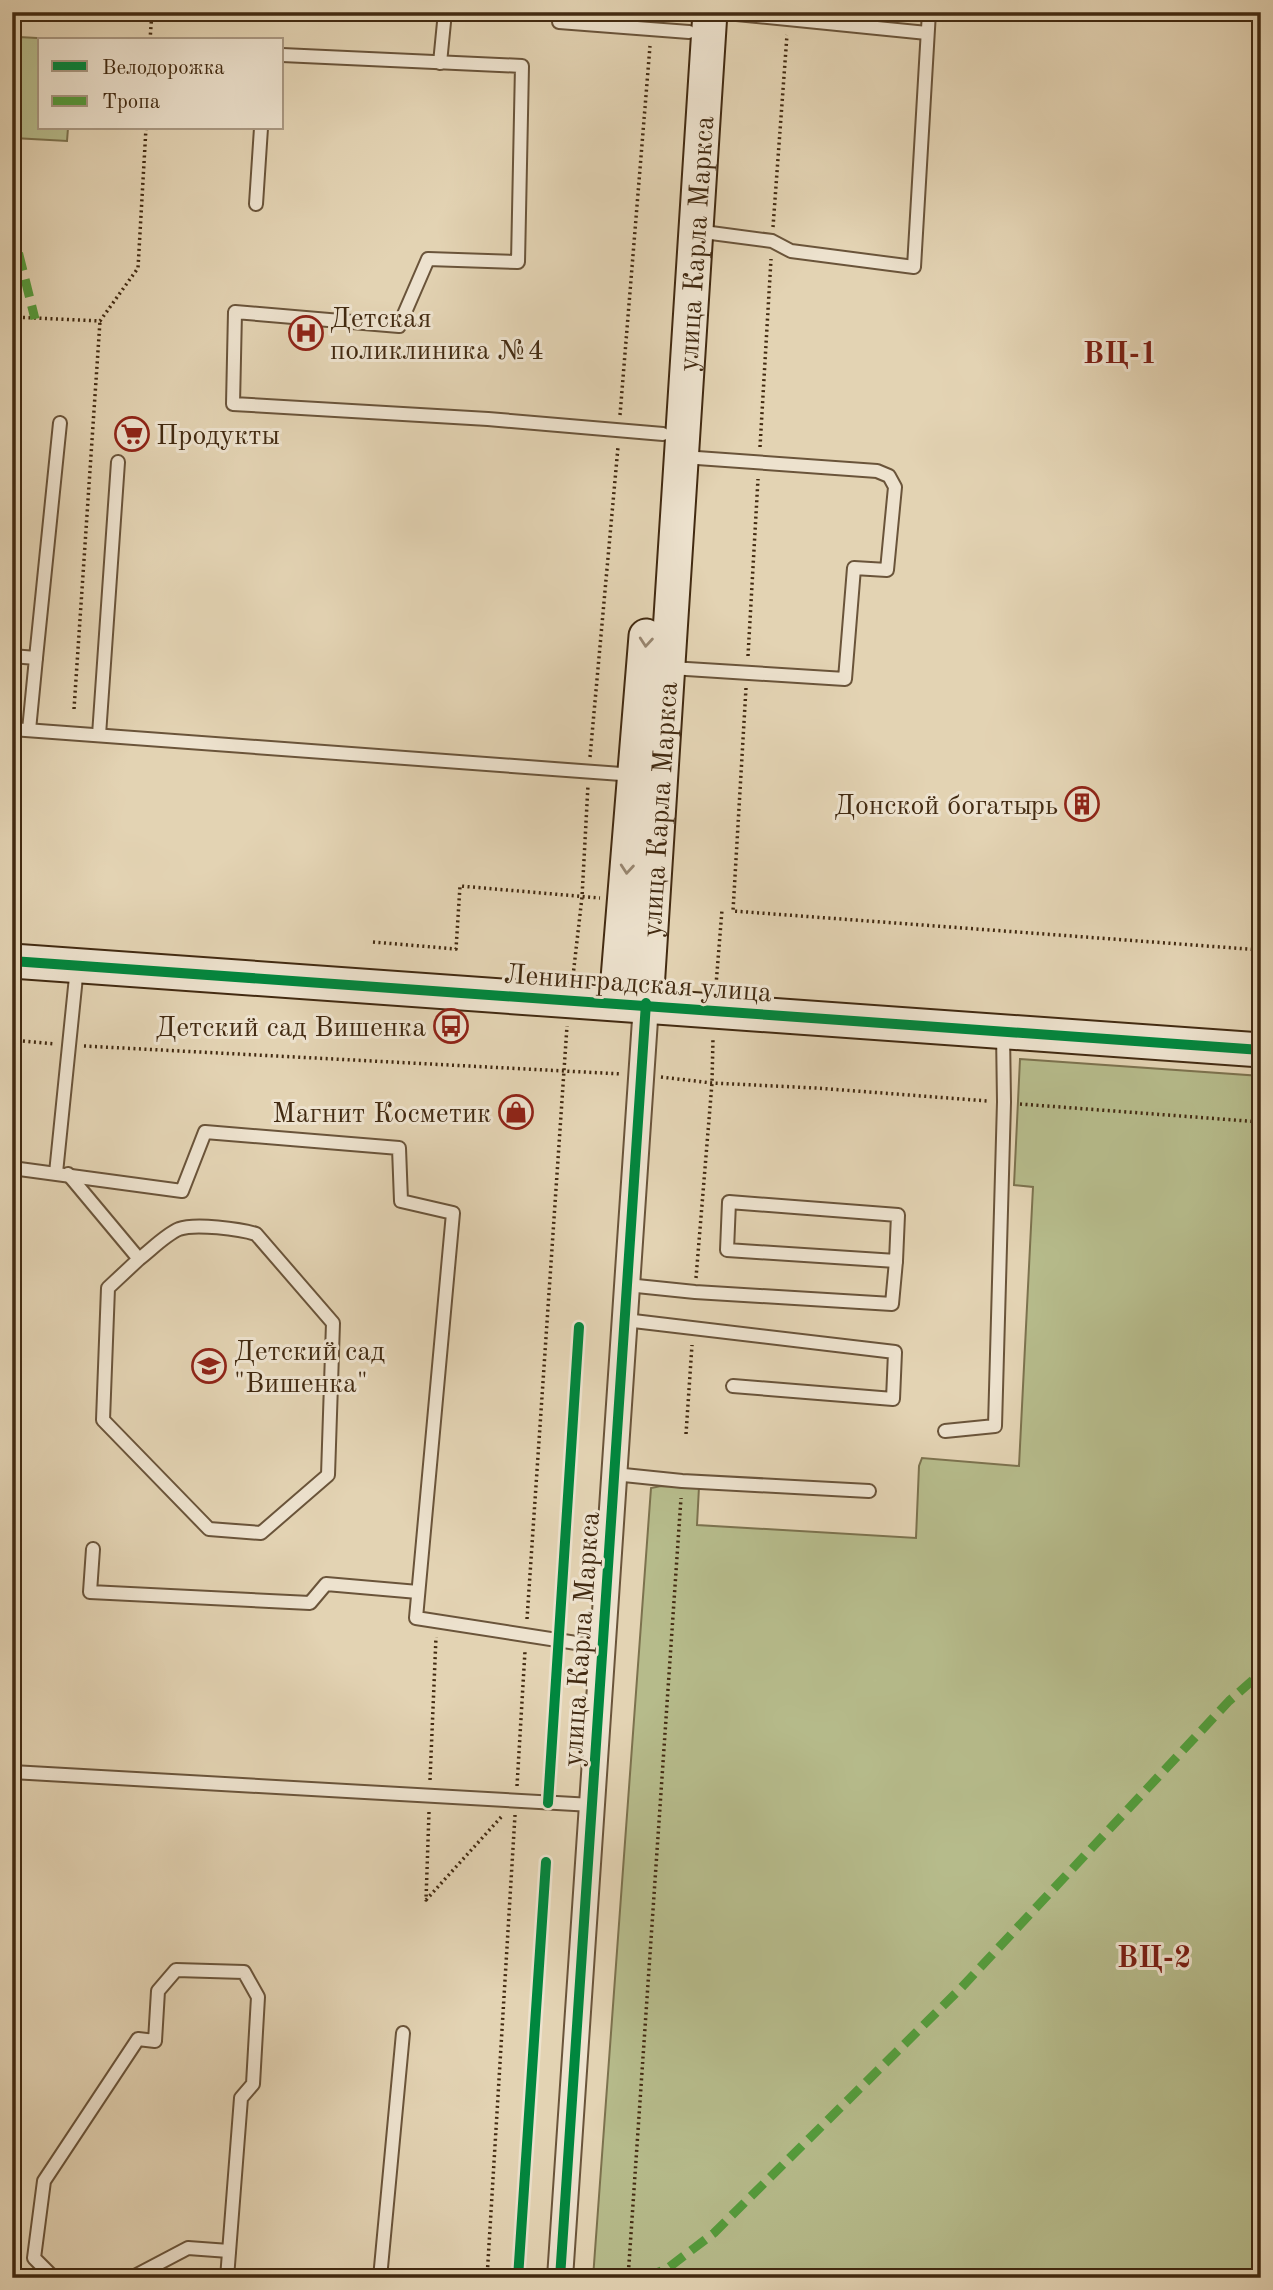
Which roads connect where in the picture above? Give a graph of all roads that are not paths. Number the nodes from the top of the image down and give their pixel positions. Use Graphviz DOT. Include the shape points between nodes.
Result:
graph roads {
  1 [pos="445,12"];
  2 [pos="559,12"];
  3 [pos="716,12"];
  4 [pos="929,12"];
  5 [pos="697,19"];
  6 [pos="927,33"];
  7 [pos="284,55"];
  8 [pos="440,63"];
  9 [pos="261,130"];
  10 [pos="256,204"];
  11 [pos="695,232"];
  12 [pos="60,423"];
  13 [pos="672,445"];
  14 [pos="118,462"];
  15 [pos="12,656"];
  16 [pos="36,658"];
  17 [pos="667,668"];
  18 [pos="12,729"];
  19 [pos="29,730"];
  20 [pos="99,736"];
  21 [pos="635,775"];
  22 [pos="12,961"];
  23 [pos="77,965"];
  24 [pos="570,999"];
  25 [pos="631,1003"];
  26 [pos="714,1009"];
  27 [pos="1003,1030"];
  28 [pos="1261,1047"];
  29 [pos="12,1168"];
  30 [pos="62,1173"];
  31 [pos="139,1259"];
  32 [pos="896,1261"];
  33 [pos="627,1285"];
  34 [pos="625,1321"];
  35 [pos="733,1386"];
  36 [pos="945,1431"];
  37 [pos="614,1474"];
  38 [pos="869,1491"];
  39 [pos="93,1549"];
  40 [pos="418,1592"];
  41 [pos="602,1647"];
  42 [pos="12,1772"];
  43 [pos="592,1805"];
  44 [pos="403,2033"];
  45 [pos="229,2251"];
  46 [pos="54,2278"];
  47 [pos="131,2278"];
  48 [pos="227,2278"];
  49 [pos="380,2278"];
  50 [pos="559,2278"];
  1 -- 8 [label="lane"];
  2 -- 5 [label="lane" via="559,22 651,29"];
  3 -- 6 [label="lane"];
  4 -- 6 [label="lane"];
  5 -- 11 [label="street, улица Карла Маркса"];
  5 -- 13 [label="street, улица Карла Маркса"];
  6 -- 11 [label="lane" via="914,267 791,251 772,241"];
  7 -- 8 [label="lane"];
  8 -- 13 [label="lane" via="523,66 518,262 428,259 399,326 235,312 233,404 619,431"];
  9 -- 10 [label="lane"];
  11 -- 13 [label="street, улица Карла Маркса"];
  12 -- 16 [label="lane"];
  13 -- 17 [label="street, улица Карла Маркса"];
  13 -- 17 [label="lane" via="877,471 889,476 895,487 887,570 855,568 845,679"];
  13 -- 21 [label="street, улица Карла Маркса, one-way"];
  14 -- 20 [label="lane"];
  15 -- 16 [label="lane"];
  16 -- 19 [label="lane"];
  17 -- 25 [label="street, улица Карла Маркса"];
  18 -- 19 [label="lane"];
  19 -- 20 [label="lane"];
  20 -- 21 [label="lane"];
  21 -- 25 [label="street, улица Карла Маркса, one-way" via="625,900"];
  22 -- 23 [label="street, Ленинградская улица"];
  22 -- 24 [label="street"];
  23 -- 24 [label="street, Ленинградская улица"];
  23 -- 30 [label="lane"];
  24 -- 25 [label="street, Ленинградская улица"];
  25 -- 26 [label="street, Ленинградская улица"];
  25 -- 33 [label="street, улица Карла Маркса"];
  26 -- 27 [label="street, Ленинградская улица"];
  26 -- 28 [label="street"];
  27 -- 28 [label="street, Ленинградская улица"];
  27 -- 36 [label="lane" via="995,1426"];
  29 -- 30 [label="lane"];
  30 -- 31 [label="lane"];
  30 -- 40 [label="lane" via="182,1191 205,1132 399,1148 401,1201 453,1213"];
  31 -- 31 [label="lane" via="177,1229 190,1226 256,1234 333,1323 328,1475 261,1533 209,1529 103,1420 108,1288"];
  32 -- 32 [label="lane" via="727,1250 729,1202 898,1215"];
  32 -- 33 [label="lane" via="892,1304"];
  33 -- 34 [label="street, улица Карла Маркса"];
  34 -- 35 [label="lane" via="895,1352 893,1399"];
  34 -- 37 [label="street, улица Карла Маркса"];
  37 -- 38 [label="lane"];
  37 -- 41 [label="street, улица Карла Маркса"];
  39 -- 40 [label="lane" via="90,1592 310,1603 326,1584"];
  40 -- 41 [label="lane" via="416,1618"];
  41 -- 43 [label="street, улица Карла Маркса"];
  42 -- 43 [label="lane"];
  43 -- 50 [label="street, улица Карла Маркса"];
  44 -- 49 [label="lane"];
  45 -- 46 [label="lane" via="241,2098 253,2084 258,1997 244,1972 176,1970 158,1991 155,2041 138,2039 44,2182 34,2258"];
  45 -- 47 [label="lane" via="188,2248"];
  45 -- 48 [label="lane"];
}
